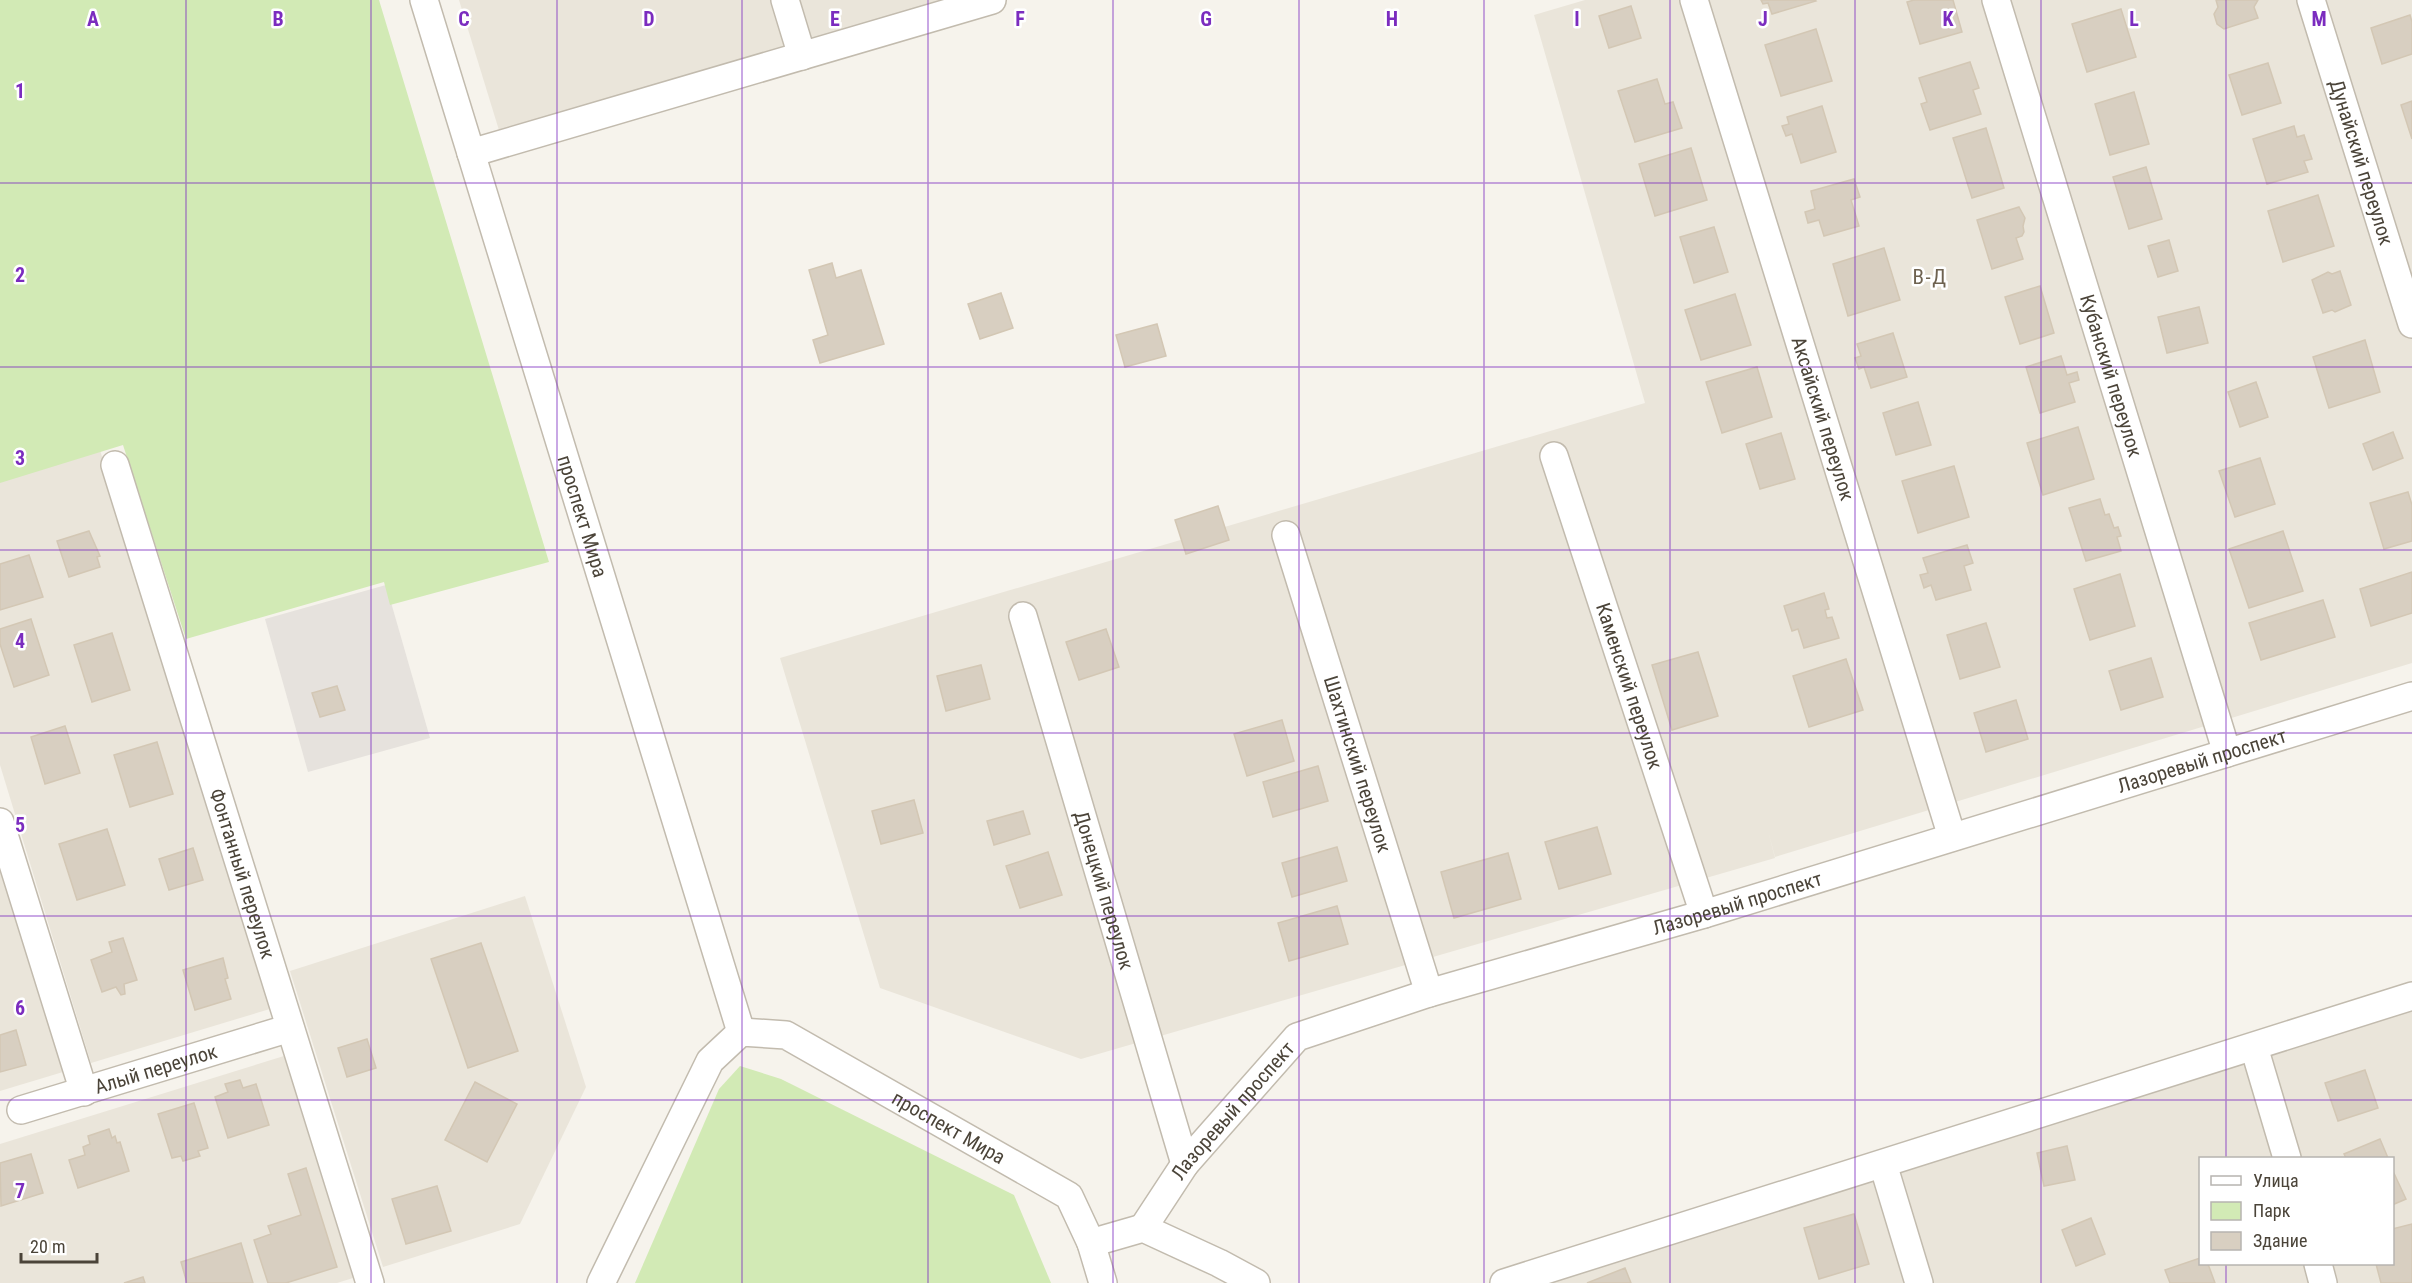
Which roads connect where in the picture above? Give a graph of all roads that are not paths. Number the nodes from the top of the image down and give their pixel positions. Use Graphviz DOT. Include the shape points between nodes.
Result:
graph roads {
  1 [pos="424,0"];
  2 [pos="785,0"];
  3 [pos="992,0"];
  4 [pos="1694,0"];
  5 [pos="1996,0"];
  6 [pos="2311,0"];
  7 [pos="802,56"];
  8 [pos="471,153"];
  9 [pos="2412,324"];
  10 [pos="1554,456"];
  11 [pos="115,465"];
  12 [pos="1287,535"];
  13 [pos="1023,616"];
  14 [pos="2412,696"];
  15 [pos="2227,753"];
  16 [pos="0,822"];
  17 [pos="1952,837"];
  18 [pos="1704,914"];
  19 [pos="1428,993"];
  20 [pos="2412,996"];
  21 [pos="290,1028"];
  22 [pos="741,1032"];
  23 [pos="2254,1047"];
  24 [pos="84,1092"];
  25 [pos="21,1110"];
  26 [pos="2287,1157"];
  27 [pos="1185,1164"];
  28 [pos="1883,1164"];
  29 [pos="1143,1228"];
  30 [pos="1091,1243"];
  31 [pos="2319,1265"];
  32 [pos="1247,1280"];
  33 [pos="1515,1282"];
  34 [pos="369,1283"];
  35 [pos="600,1283"];
  36 [pos="1102,1283"];
  37 [pos="1920,1283"];
  38 [pos="2324,1283"];
  1 -- 8 [label="street, проспект Мира"];
  2 -- 7 [label="street"];
  3 -- 7 [label="street"];
  4 -- 17 [label="street, Аксайский переулок"];
  5 -- 15 [label="street, Кубанский переулок"];
  6 -- 9 [label="street, Дунайский переулок"];
  7 -- 8 [label="street"];
  8 -- 22 [label="street, проспект Мира"];
  10 -- 18 [label="street, Каменский переулок"];
  11 -- 21 [label="street, Фонтанный переулок"];
  12 -- 19 [label="street, Шахтинский переулок"];
  13 -- 27 [label="street, Донецкий переулок"];
  14 -- 15 [label="street, Лазоревый проспект"];
  15 -- 17 [label="street, Лазоревый проспект"];
  16 -- 24 [label="street"];
  17 -- 18 [label="street, Лазоревый проспект"];
  18 -- 19 [label="street, Лазоревый проспект"];
  19 -- 27 [label="street, Лазоревый проспект" via="1297,1037"];
  20 -- 23 [label="street"];
  21 -- 24 [label="street, Алый переулок"];
  21 -- 34 [label="street, Фонтанный переулок"];
  22 -- 30 [label="street, проспект Мира" via="786,1035 1069,1196"];
  22 -- 35 [label="street" via="710,1062"];
  23 -- 26 [label="street"];
  23 -- 28 [label="street"];
  24 -- 25 [label="street, Алый переулок"];
  27 -- 29 [label="street, Лазоревый проспект"];
  28 -- 33 [label="street"];
  28 -- 37 [label="street"];
  29 -- 30 [label="street"];
  29 -- 32 [label="street"];
  30 -- 36 [label="street, проспект Мира"];
  31 -- 38 [label="street"];
}
